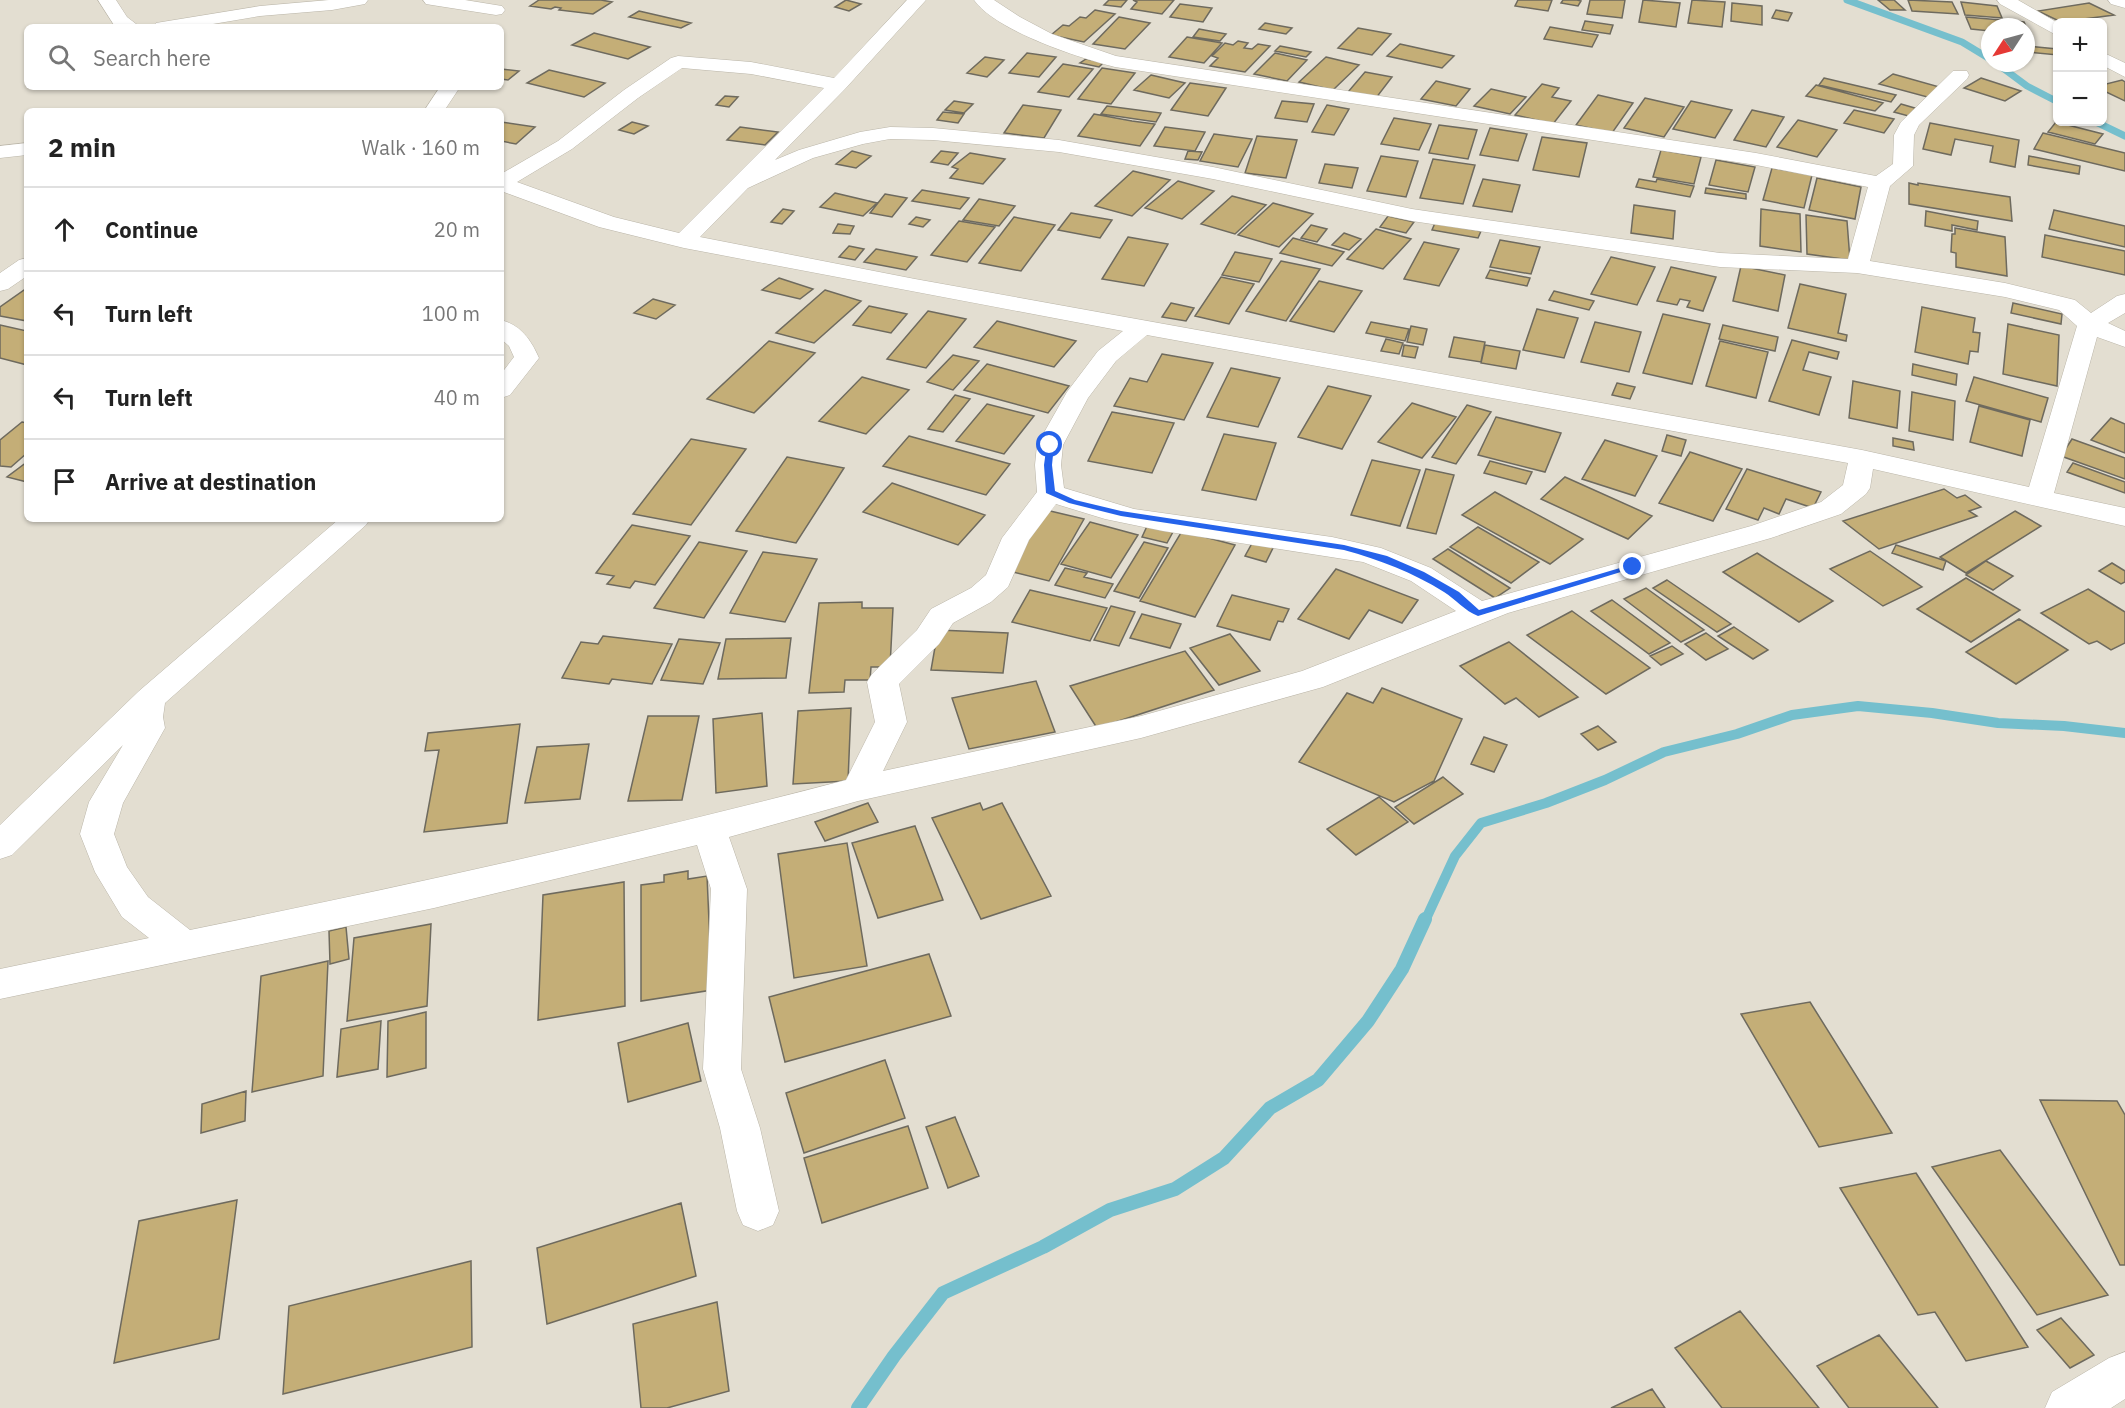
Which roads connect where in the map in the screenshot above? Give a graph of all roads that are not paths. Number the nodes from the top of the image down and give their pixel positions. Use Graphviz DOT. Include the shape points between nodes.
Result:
graph roads {
  1 [pos="106,0"];
  2 [pos="359,0"];
  3 [pos="432,0"];
  4 [pos="917,0"];
  5 [pos="983,0"];
  6 [pos="2006,0"];
  7 [pos="2117,0"];
  8 [pos="2125,3"];
  9 [pos="501,5"];
  10 [pos="898,8"];
  11 [pos="126,24"];
  12 [pos="180,24"];
  13 [pos="485,24"];
  14 [pos="2053,28"];
  15 [pos="2107,60"];
  16 [pos="2125,71"];
  17 [pos="1959,75"];
  18 [pos="838,85"];
  19 [pos="448,90"];
  20 [pos="436,108"];
  21 [pos="24,149"];
  22 [pos="0,152"];
  23 [pos="504,182"];
  24 [pos="1880,183"];
  25 [pos="740,184"];
  26 [pos="504,185"];
  27 [pos="684,241"];
  28 [pos="1857,266"];
  29 [pos="24,267"];
  30 [pos="0,284"];
  31 [pos="2125,301"];
  32 [pos="1110,321"];
  33 [pos="2089,324"];
  34 [pos="1142,327"];
  35 [pos="504,330"];
  36 [pos="2125,340"];
  37 [pos="1107,356"];
  38 [pos="504,386"];
  39 [pos="1862,458"];
  40 [pos="1051,493"];
  41 [pos="2039,498"];
  42 [pos="2125,517"];
  43 [pos="353,522"];
  44 [pos="1478,613"];
  45 [pos="150,699"];
  46 [pos="858,789"];
  47 [pos="709,829"];
  48 [pos="0,846"];
  49 [pos="185,946"];
  50 [pos="0,984"];
  51 [pos="758,1211"];
  52 [pos="2125,1374"];
  53 [pos="2068,1408"];
  1 -- 11 [label="street"];
  2 -- 12 [label="street"];
  3 -- 9 [label="street"];
  4 -- 10 [label="street"];
  5 -- 24 [label="street" via="1006,18 1045,37 1115,61 1756,159"];
  6 -- 14 [label="street"];
  7 -- 8 [label="street"];
  9 -- 13 [label="street"];
  10 -- 18 [label="street"];
  15 -- 16 [label="street"];
  17 -- 24 [label="street" via="1911,122 1904,135 1903,165"];
  18 -- 23 [label="street" via="751,68 678,62 566,145"];
  18 -- 25 [label="street"];
  19 -- 20 [label="street"];
  21 -- 22 [label="street"];
  24 -- 28 [label="street"];
  25 -- 27 [label="street"];
  25 -- 28 [label="street" via="806,154 860,138 890,133 933,134 1126,157 1487,227 1720,260"];
  26 -- 27 [label="street" via="608,222"];
  27 -- 32 [label="street"];
  28 -- 33 [label="street" via="2034,296 2067,305"];
  29 -- 30 [label="street"];
  31 -- 33 [label="street"];
  32 -- 34 [label="street"];
  32 -- 37 [label="street"];
  33 -- 36 [label="street"];
  33 -- 41 [label="street"];
  34 -- 37 [label="street"];
  34 -- 39 [label="street"];
  35 -- 38 [label="street" via="520,342 527,358"];
  37 -- 40 [label="street" via="1076,397 1050,445"];
  39 -- 41 [label="street"];
  39 -- 44 [label="street" via="1856,488 1831,507 1761,532"];
  40 -- 44 [label="street" via="1121,514 1344,548 1383,558 1421,574"];
  40 -- 46 [label="street" via="1016,538 998,580 981,595 942,616 928,638 883,682 891,722"];
  41 -- 42 [label="street"];
  43 -- 45 [label="street"];
  44 -- 46 [label="street" via="1312,679 1232,702 1141,727"];
  45 -- 48 [label="street"];
  45 -- 49 [label="street" via="149,728 106,802 98,834 112,872 135,907"];
  46 -- 47 [label="street"];
  47 -- 49 [label="street" via="434,894"];
  47 -- 51 [label="street" via="729,889 722,1069"];
  49 -- 50 [label="street"];
  52 -- 53 [label="street"];
}
